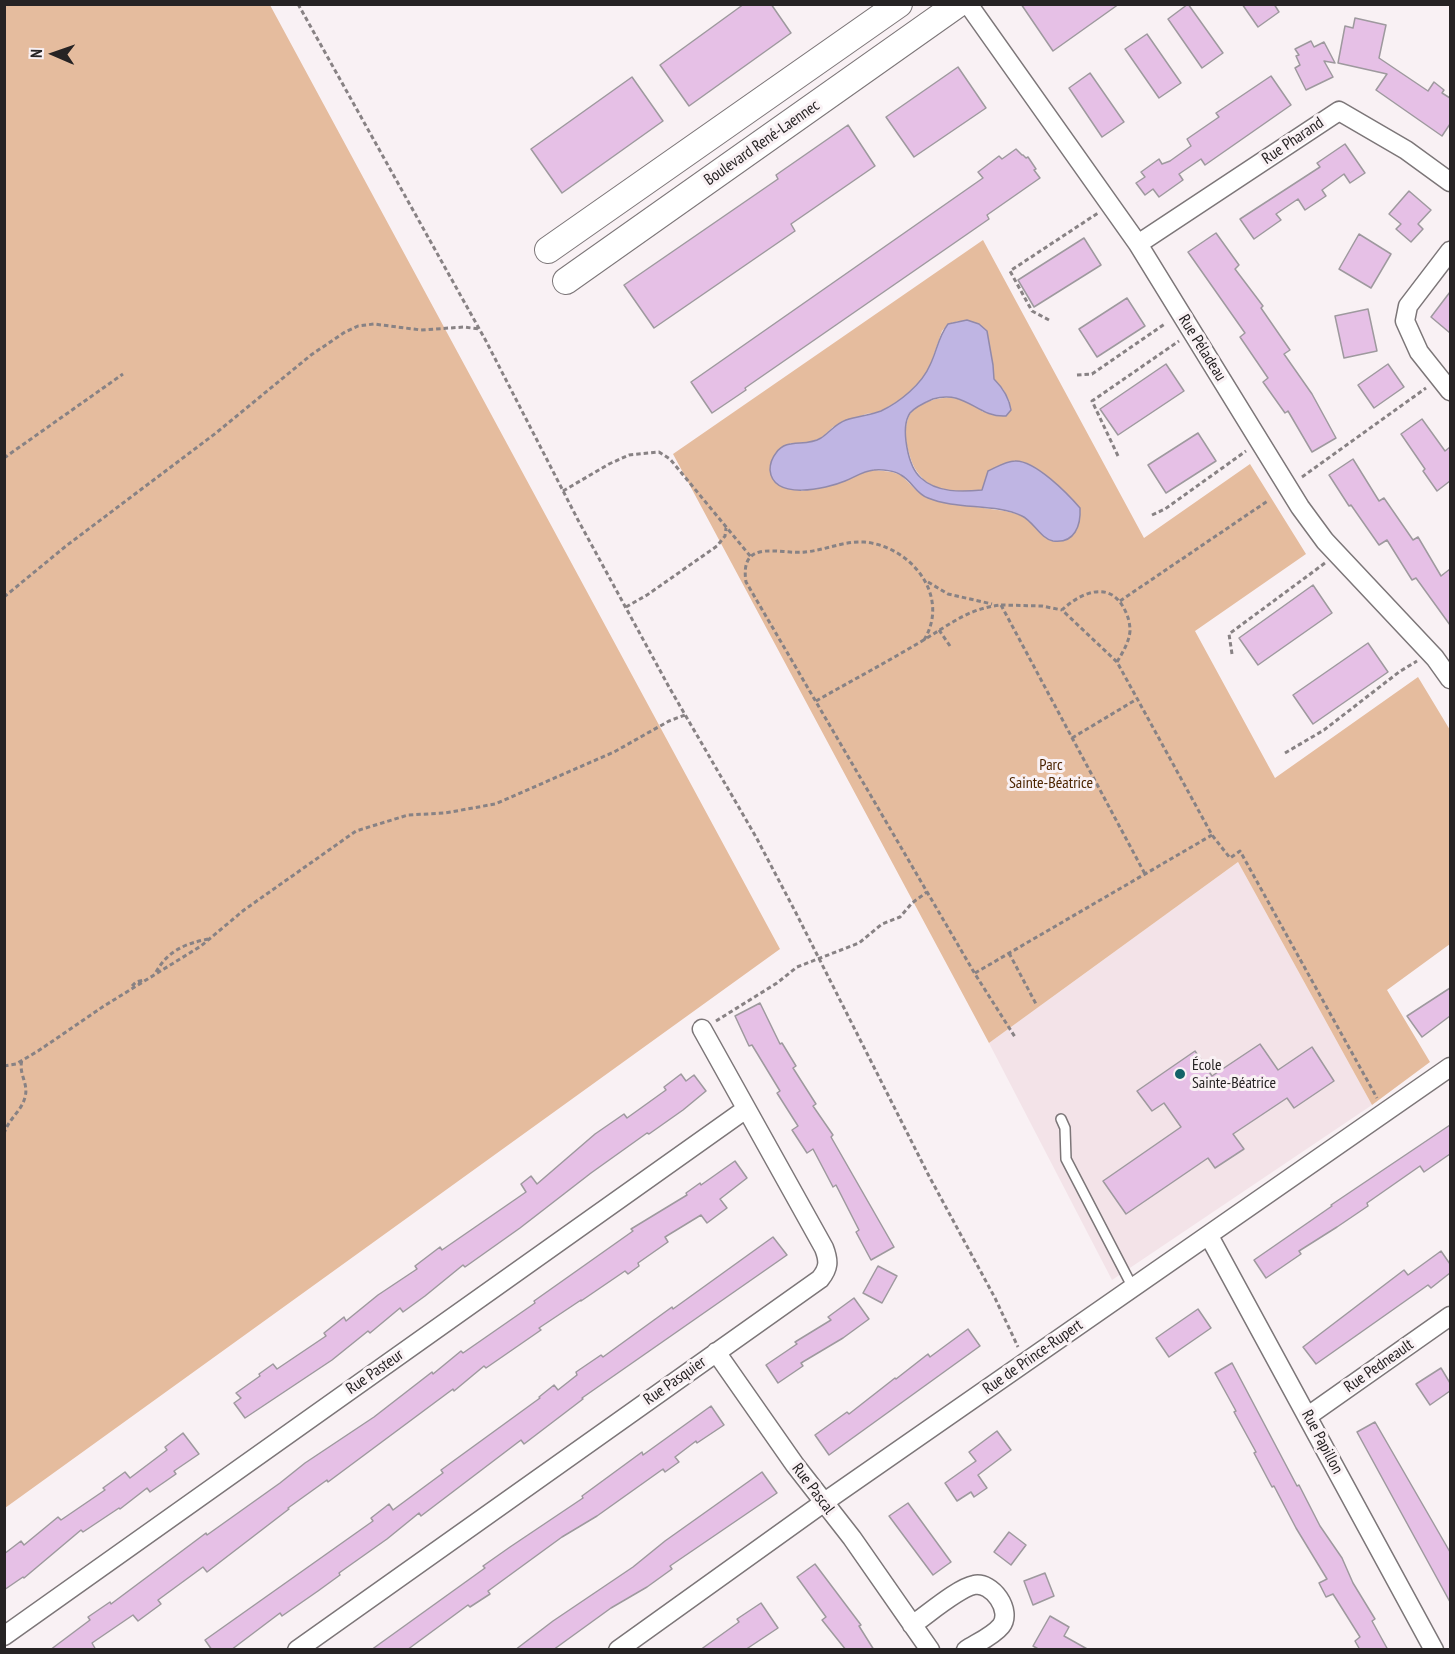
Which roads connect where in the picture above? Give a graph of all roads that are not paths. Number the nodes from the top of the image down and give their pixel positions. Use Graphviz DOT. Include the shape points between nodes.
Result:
graph roads {
  1 [pos="899,4"];
  2 [pos="958,4"];
  3 [pos="968,4"];
  4 [pos="1450,182"];
  5 [pos="1138,244"];
  6 [pos="548,250"];
  7 [pos="1450,251"];
  8 [pos="566,281"];
  9 [pos="1445,384"];
  10 [pos="1450,678"];
  11 [pos="702,1029"];
  12 [pos="1450,1067"];
  13 [pos="746,1108"];
  14 [pos="1060,1119"];
  15 [pos="1209,1236"];
  16 [pos="1133,1288"];
  17 [pos="1450,1316"];
  18 [pos="716,1352"];
  19 [pos="1308,1416"];
  20 [pos="823,1503"];
  21 [pos="912,1626"];
  22 [pos="4,1636"];
  23 [pos="297,1650"];
  24 [pos="618,1650"];
  25 [pos="930,1650"];
  26 [pos="966,1650"];
  27 [pos="1434,1650"];
  1 -- 6 [label="street"];
  2 -- 8 [label="street, Boulevard René-Laennec"];
  3 -- 5 [label="street, Rue Péladeau"];
  4 -- 5 [label="street, Rue Pharand" via="1406,150 1339,111"];
  5 -- 10 [label="street, Rue Péladeau" via="1300,507 1337,554"];
  7 -- 9 [label="street" via="1408,306 1405,321 1419,352"];
  11 -- 13 [label="street, Rue Pasquier"];
  12 -- 15 [label="street, Rue de Prince-Rupert"];
  13 -- 18 [label="street, Rue Pasquier" via="824,1248 827,1270 820,1279"];
  13 -- 22 [label="street, Rue Pasteur"];
  14 -- 16 [label="lane" via="1065,1128 1066,1159"];
  15 -- 16 [label="street, Rue de Prince-Rupert"];
  15 -- 19 [label="street, Rue Papillon"];
  16 -- 20 [label="street, Rue de Prince-Rupert"];
  17 -- 19 [label="street, Rue Pedneault"];
  18 -- 20 [label="street, Rue Pascal"];
  18 -- 23 [label="street, Rue Pasquier"];
  19 -- 27 [label="street, Rue Papillon"];
  20 -- 21 [label="street, Rue Pascal"];
  20 -- 24 [label="street, Rue de Prince-Rupert"];
  21 -- 25 [label="street, Rue Pascal"];
  21 -- 26 [label="street" via="965,1587 988,1586 1003,1609 1004,1618 1001,1626"];
}
